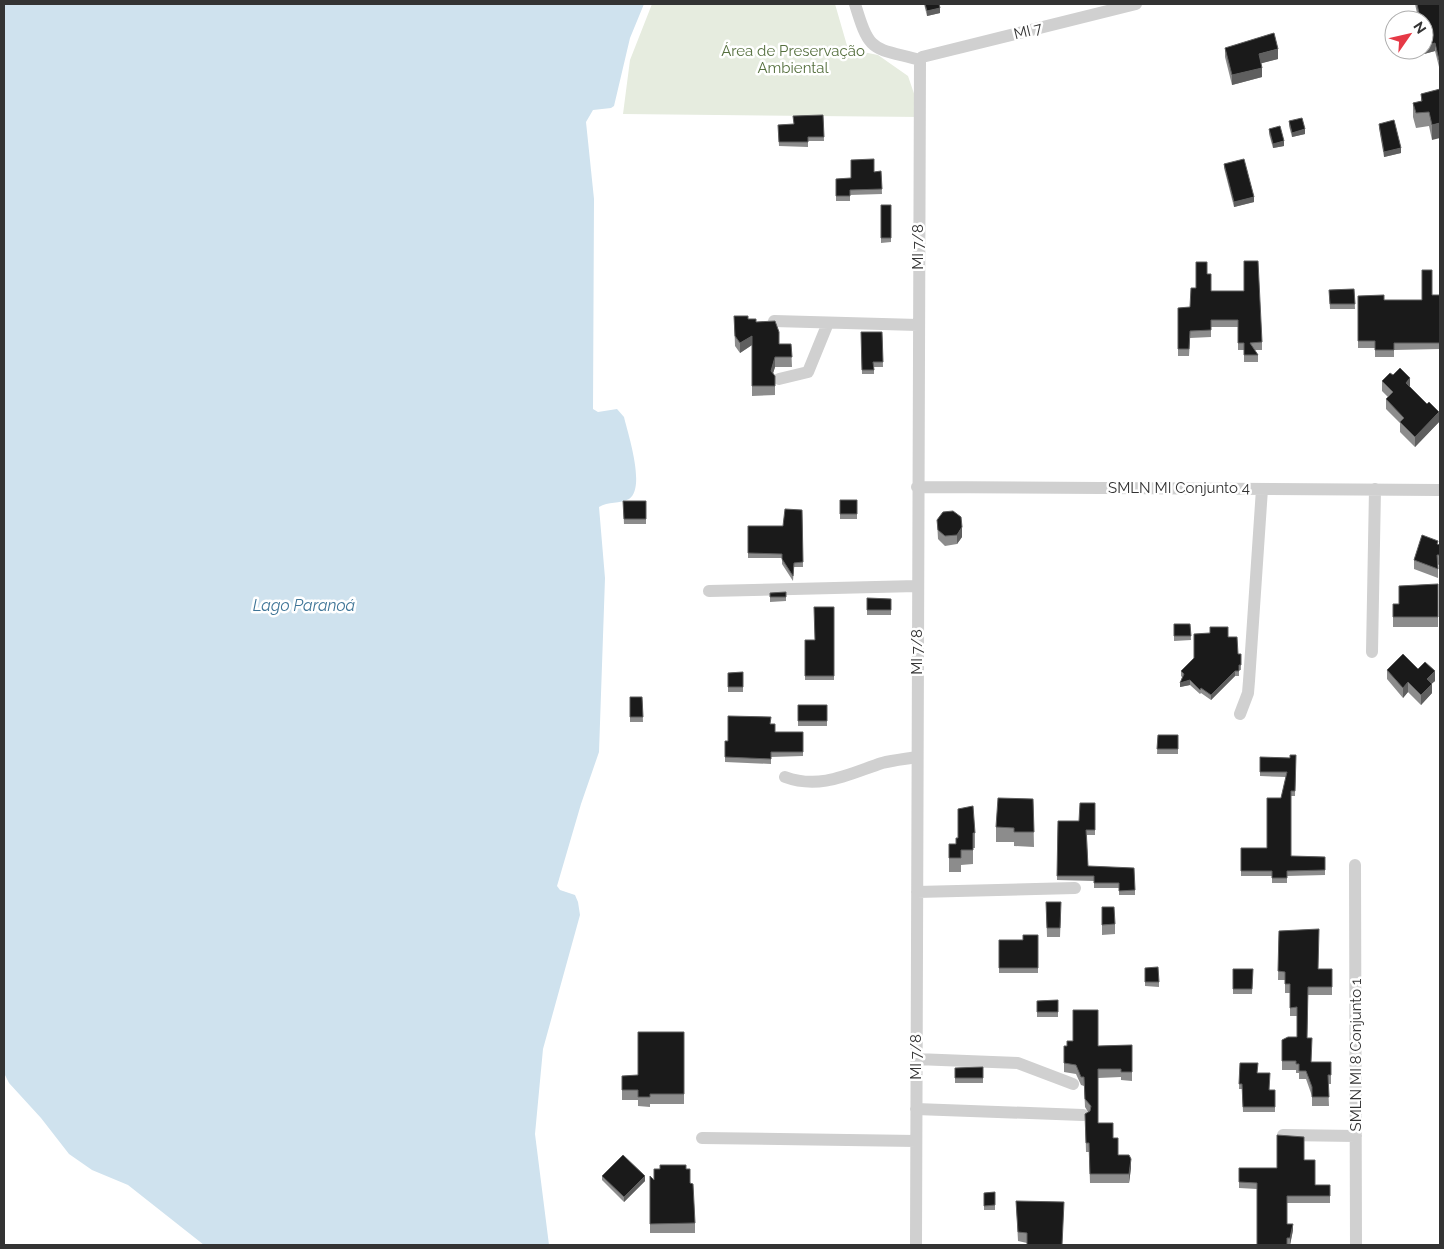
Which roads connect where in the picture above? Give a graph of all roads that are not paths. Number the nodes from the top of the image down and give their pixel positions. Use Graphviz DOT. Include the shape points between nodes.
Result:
graph roads {
  1 [pos="855,4"];
  2 [pos="1136,4"];
  3 [pos="920,59"];
  4 [pos="774,321"];
  5 [pos="828,323"];
  6 [pos="918,325"];
  7 [pos="779,379"];
  8 [pos="917,487"];
  9 [pos="1262,489"];
  10 [pos="1375,489"];
  11 [pos="1440,490"];
  12 [pos="917,586"];
  13 [pos="708,591"];
  14 [pos="1372,652"];
  15 [pos="1240,714"];
  16 [pos="917,757"];
  17 [pos="785,777"];
  18 [pos="1356,866"];
  19 [pos="1075,888"];
  20 [pos="917,892"];
  21 [pos="916,1059"];
  22 [pos="1074,1084"];
  23 [pos="916,1109"];
  24 [pos="1083,1115"];
  25 [pos="1283,1135"];
  26 [pos="1356,1136"];
  27 [pos="702,1138"];
  28 [pos="916,1141"];
  29 [pos="916,1245"];
  30 [pos="1356,1245"];
  1 -- 3 [label="street" via="870,44"];
  2 -- 3 [label="street, MI 7"];
  3 -- 6 [label="street, MI 7/8"];
  4 -- 5 [label="street"];
  5 -- 6 [label="street"];
  5 -- 7 [label="street" via="811,369 805,374"];
  6 -- 8 [label="street, MI 7/8"];
  8 -- 9 [label="street, SMLN MI Conjunto 4"];
  8 -- 12 [label="street, MI 7/8"];
  9 -- 10 [label="street, SMLN MI Conjunto 4"];
  9 -- 15 [label="street" via="1248,693"];
  10 -- 11 [label="street, SMLN MI Conjunto 4"];
  10 -- 14 [label="street"];
  12 -- 13 [label="street"];
  12 -- 16 [label="street, MI 7/8"];
  16 -- 17 [label="street" via="885,762 831,781 813,783"];
  16 -- 20 [label="street, MI 7/8"];
  18 -- 26 [label="street, SMLN MI 8 Conjunto 1"];
  19 -- 20 [label="street"];
  20 -- 21 [label="street, MI 7/8"];
  21 -- 22 [label="street" via="1018,1063"];
  21 -- 23 [label="street, MI 7/8"];
  23 -- 24 [label="street"];
  23 -- 28 [label="street, MI 7/8"];
  25 -- 26 [label="street"];
  26 -- 30 [label="street, SMLN MI 8 Conjunto 1"];
  27 -- 28 [label="street"];
  28 -- 29 [label="street, MI 7/8"];
}
